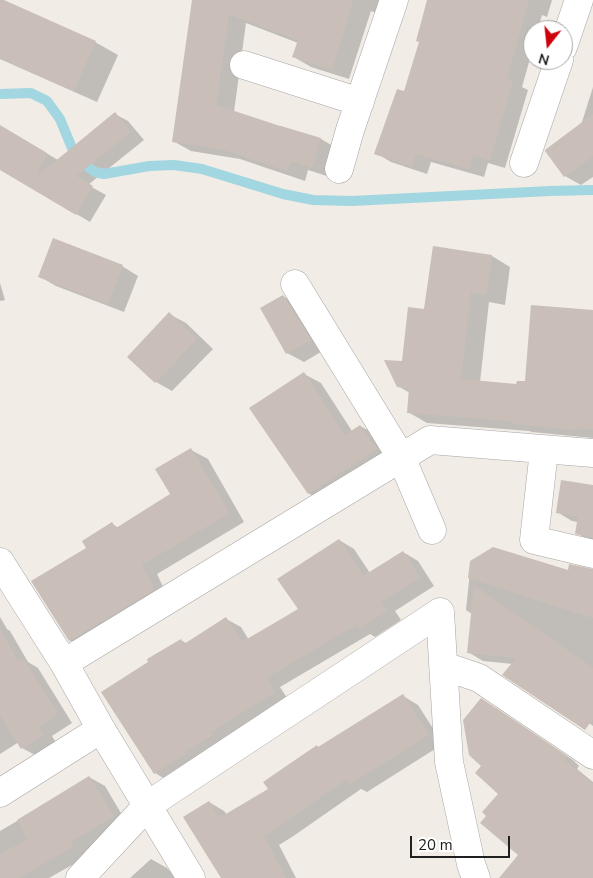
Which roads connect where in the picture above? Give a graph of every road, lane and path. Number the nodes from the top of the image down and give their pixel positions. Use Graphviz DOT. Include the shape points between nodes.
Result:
graph roads {
  1 [pos="394,0"];
  2 [pos="579,0"];
  3 [pos="572,20"];
  4 [pos="244,65"];
  5 [pos="556,70"];
  6 [pos="360,102"];
  7 [pos="524,163"];
  8 [pos="339,169"];
  9 [pos="295,284"];
  10 [pos="544,450"];
  11 [pos="593,453"];
  12 [pos="401,457"];
  13 [pos="432,530"];
  14 [pos="593,554"];
  15 [pos="0,562"];
  16 [pos="64,664"];
  17 [pos="444,666"];
  18 [pos="101,729"];
  19 [pos="593,755"];
  20 [pos="0,793"];
  21 [pos="148,804"];
  22 [pos="80,878"];
  23 [pos="191,878"];
  24 [pos="476,878"];
  1 -- 6 [label="street"];
  2 -- 3 [label="street"];
  4 -- 6 [label="street"];
  5 -- 7 [label="street"];
  6 -- 8 [label="street"];
  9 -- 12 [label="street"];
  10 -- 11 [label="street"];
  10 -- 12 [label="street" via="430,440"];
  10 -- 14 [label="street" via="534,540"];
  12 -- 13 [label="street"];
  12 -- 16 [label="street"];
  15 -- 16 [label="street"];
  16 -- 18 [label="street"];
  17 -- 19 [label="street" via="479,678"];
  17 -- 21 [label="street" via="440,612"];
  17 -- 24 [label="street" via="449,762"];
  18 -- 20 [label="street"];
  18 -- 21 [label="street"];
  21 -- 22 [label="street"];
  21 -- 23 [label="street"];
}
